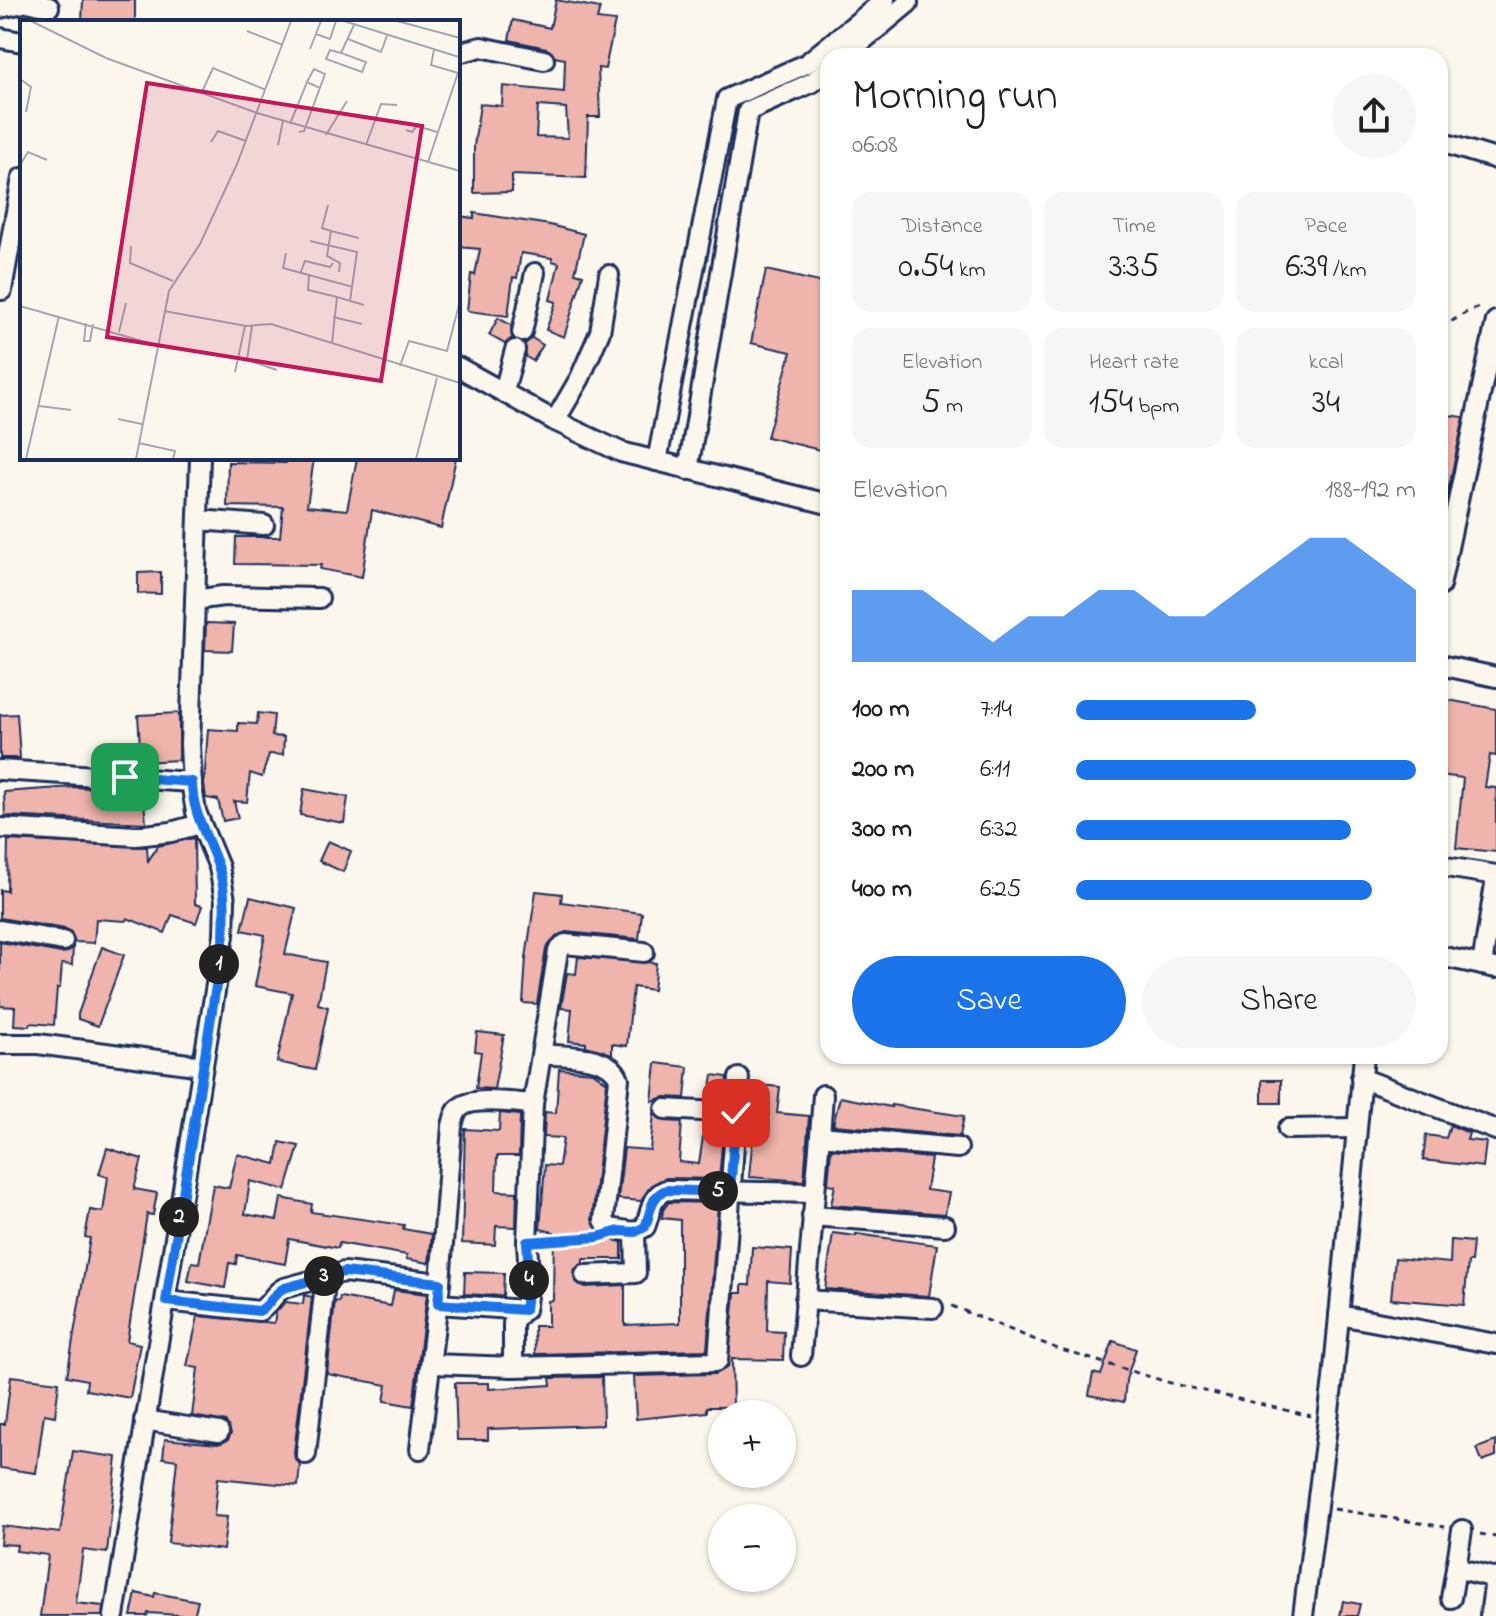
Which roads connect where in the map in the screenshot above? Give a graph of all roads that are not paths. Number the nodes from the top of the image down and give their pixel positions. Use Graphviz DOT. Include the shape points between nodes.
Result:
graph roads {
  1 [pos="885,0"];
  2 [pos="908,0"];
  3 [pos="0,8"];
  4 [pos="49,10"];
  5 [pos="0,38"];
  6 [pos="20,42"];
  7 [pos="826,48"];
  8 [pos="854,48"];
  9 [pos="460,52"];
  10 [pos="820,53"];
  11 [pos="544,60"];
  12 [pos="820,76"];
  13 [pos="1448,144"];
  14 [pos="1496,159"];
  15 [pos="20,189"];
  16 [pos="535,273"];
  17 [pos="609,275"];
  18 [pos="1,290"];
  19 [pos="1496,326"];
  20 [pos="522,332"];
  21 [pos="515,350"];
  22 [pos="460,368"];
  23 [pos="504,391"];
  24 [pos="555,421"];
  25 [pos="200,460"];
  26 [pos="657,461"];
  27 [pos="688,470"];
  28 [pos="820,502"];
  29 [pos="198,520"];
  30 [pos="264,525"];
  31 [pos="1448,549"];
  32 [pos="319,598"];
  33 [pos="195,600"];
  34 [pos="1448,667"];
  35 [pos="1496,677"];
  36 [pos="0,770"];
  37 [pos="192,782"];
  38 [pos="200,824"];
  39 [pos="0,828"];
  40 [pos="1448,867"];
  41 [pos="1496,876"];
  42 [pos="0,930"];
  43 [pos="63,941"];
  44 [pos="644,952"];
  45 [pos="1448,958"];
  46 [pos="1489,966"];
  47 [pos="0,1044"];
  48 [pos="542,1054"];
  49 [pos="1363,1064"];
  50 [pos="203,1066"];
  51 [pos="739,1078"];
  52 [pos="1361,1078"];
  53 [pos="823,1095"];
  54 [pos="533,1104"];
  55 [pos="665,1109"];
  56 [pos="736,1113"];
  57 [pos="1356,1128"];
  58 [pos="1288,1129"];
  59 [pos="1496,1130"];
  60 [pos="820,1136"];
  61 [pos="958,1148"];
  62 [pos="730,1192"];
  63 [pos="815,1193"];
  64 [pos="812,1216"];
  65 [pos="945,1226"];
  66 [pos="627,1231"];
  67 [pos="585,1275"];
  68 [pos="320,1277"];
  69 [pos="440,1283"];
  70 [pos="805,1300"];
  71 [pos="166,1301"];
  72 [pos="438,1304"];
  73 [pos="942,1307"];
  74 [pos="525,1310"];
  75 [pos="1339,1315"];
  76 [pos="1496,1344"];
  77 [pos="801,1356"];
  78 [pos="432,1364"];
  79 [pos="513,1367"];
  80 [pos="144,1420"];
  81 [pos="219,1432"];
  82 [pos="420,1449"];
  83 [pos="306,1454"];
  84 [pos="1462,1530"];
  85 [pos="1456,1568"];
  86 [pos="1451,1598"];
  87 [pos="114,1616"];
  88 [pos="1303,1616"];
  89 [pos="1490,1616"];
  1 -- 7 [label="street"];
  2 -- 8 [label="street"];
  3 -- 4 [label="street" via="28,2"];
  5 -- 6 [label="street"];
  9 -- 11 [label="street" via="481,47"];
  10 -- 26 [label="street" via="727,99"];
  12 -- 27 [label="street" via="748,111"];
  13 -- 14 [label="street"];
  15 -- 18 [label="street"];
  16 -- 20 [label="street"];
  17 -- 24 [label="street" via="600,332"];
  19 -- 31 [label="street"];
  21 -- 23 [label="street"];
  22 -- 23 [label="street"];
  23 -- 24 [label="street"];
  24 -- 26 [label="street" via="621,452"];
  25 -- 29 [label="street"];
  26 -- 27 [label="street"];
  27 -- 28 [label="street"];
  29 -- 30 [label="street"];
  29 -- 33 [label="street"];
  32 -- 33 [label="street"];
  33 -- 37 [label="street"];
  34 -- 35 [label="street"];
  36 -- 37 [label="street"];
  37 -- 38 [label="street"];
  38 -- 39 [label="street" via="136,836"];
  38 -- 50 [label="street" via="219,867 225,900"];
  40 -- 41 [label="street"];
  41 -- 46 [label="street"];
  42 -- 43 [label="street"];
  44 -- 48 [label="street" via="560,947"];
  45 -- 46 [label="street"];
  47 -- 50 [label="street" via="38,1044"];
  48 -- 54 [label="street"];
  48 -- 66 [label="street" via="603,1061 616,1070 604,1220 609,1228"];
  49 -- 52 [label="street"];
  50 -- 71 [label="street"];
  51 -- 56 [label="street"];
  52 -- 57 [label="street"];
  52 -- 59 [label="street"];
  53 -- 60 [label="street"];
  54 -- 69 [label="street" via="473,1101 456,1113"];
  54 -- 74 [label="street"];
  55 -- 56 [label="street"];
  56 -- 62 [label="street"];
  57 -- 58 [label="street"];
  57 -- 75 [label="street"];
  60 -- 61 [label="street"];
  60 -- 63 [label="street"];
  62 -- 63 [label="street"];
  62 -- 66 [label="street" via="660,1192 645,1227"];
  62 -- 79 [label="street" via="718,1360"];
  63 -- 64 [label="street"];
  64 -- 65 [label="street"];
  64 -- 70 [label="street"];
  66 -- 67 [label="street" via="636,1273"];
  68 -- 69 [label="street" via="344,1272"];
  68 -- 71 [label="street" via="277,1291 259,1311"];
  68 -- 83 [label="street" via="324,1293"];
  69 -- 72 [label="street"];
  70 -- 73 [label="street"];
  70 -- 77 [label="street"];
  71 -- 80 [label="street"];
  72 -- 74 [label="street"];
  72 -- 78 [label="street"];
  74 -- 79 [label="street" via="513,1323"];
  75 -- 76 [label="street"];
  75 -- 88 [label="street"];
  78 -- 79 [label="street"];
  78 -- 82 [label="street"];
  80 -- 81 [label="street"];
  80 -- 87 [label="street"];
  84 -- 85 [label="street"];
  85 -- 86 [label="street"];
  85 -- 89 [label="street" via="1492,1577"];
}
